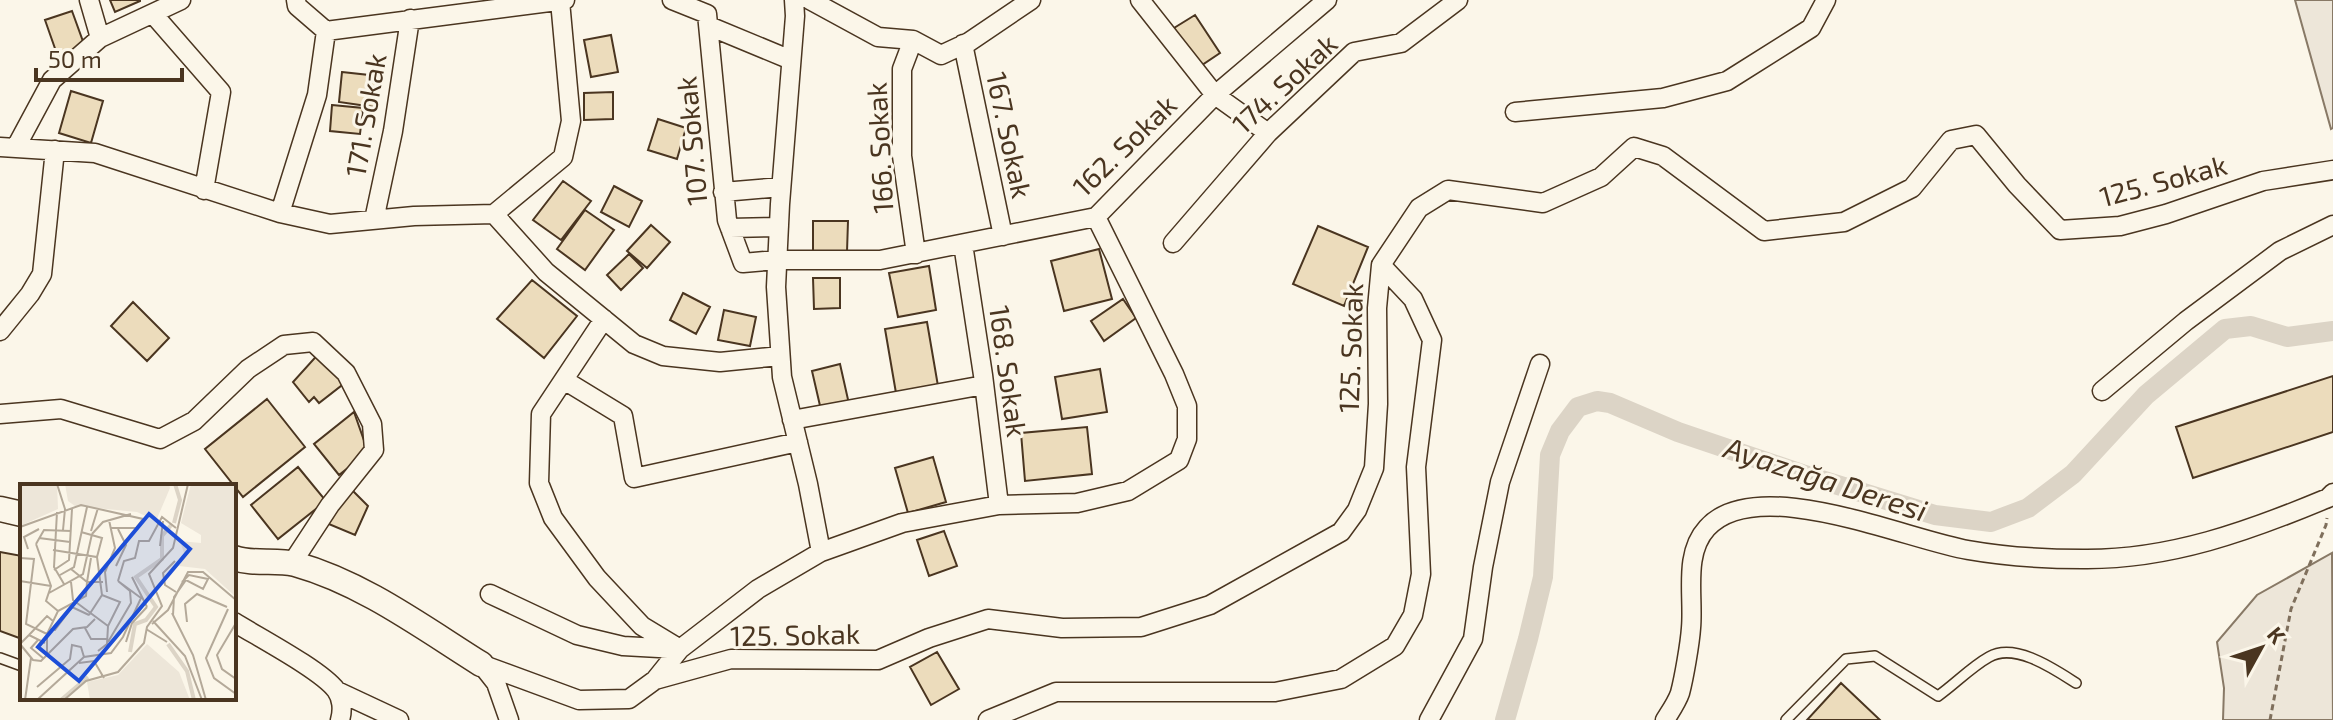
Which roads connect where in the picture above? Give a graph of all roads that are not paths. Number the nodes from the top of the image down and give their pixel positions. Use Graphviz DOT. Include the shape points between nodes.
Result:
graph roads {
  1 [pos="89,0"];
  2 [pos="181,0"];
  3 [pos="296,0"];
  4 [pos="563,0"];
  5 [pos="672,0"];
  6 [pos="794,0"];
  7 [pos="810,0"];
  8 [pos="1031,0"];
  9 [pos="1140,0"];
  10 [pos="1327,0"];
  11 [pos="1458,0"];
  12 [pos="1826,0"];
  13 [pos="1438,6"];
  14 [pos="153,14"];
  15 [pos="410,19"];
  16 [pos="709,26"];
  17 [pos="326,31"];
  18 [pos="100,38"];
  19 [pos="913,40"];
  20 [pos="963,44"];
  21 [pos="791,60"];
  22 [pos="1215,95"];
  23 [pos="1515,112"];
  24 [pos="1268,133"];
  25 [pos="8,147"];
  26 [pos="55,150"];
  27 [pos="2333,170"];
  28 [pos="781,187"];
  29 [pos="204,190"];
  30 [pos="723,192"];
  31 [pos="280,213"];
  32 [pos="494,214"];
  33 [pos="1096,217"];
  34 [pos="374,220"];
  35 [pos="2333,225"];
  36 [pos="779,227"];
  37 [pos="730,228"];
  38 [pos="1003,236"];
  39 [pos="1173,243"];
  40 [pos="963,244"];
  41 [pos="916,254"];
  42 [pos="777,260"];
  43 [pos="1381,265"];
  44 [pos="604,319"];
  45 [pos="0,331"];
  46 [pos="780,356"];
  47 [pos="1540,364"];
  48 [pos="564,380"];
  49 [pos="984,385"];
  50 [pos="2102,391"];
  51 [pos="0,414"];
  52 [pos="792,420"];
  53 [pos="798,442"];
  54 [pos="2330,496"];
  55 [pos="999,505"];
  56 [pos="0,509"];
  57 [pos="20,514"];
  58 [pos="0,523"];
  59 [pos="20,528"];
  60 [pos="821,552"];
  61 [pos="237,561"];
  62 [pos="292,563"];
  63 [pos="490,594"];
  64 [pos="236,623"];
  65 [pos="680,649"];
  66 [pos="0,658"];
  67 [pos="481,664"];
  68 [pos="20,665"];
  69 [pos="655,680"];
  70 [pos="2076,683"];
  71 [pos="337,691"];
  72 [pos="363,712"];
  73 [pos="340,720"];
  74 [pos="399,720"];
  75 [pos="509,720"];
  76 [pos="988,720"];
  77 [pos="1429,720"];
  78 [pos="1665,720"];
  79 [pos="1786,720"];
  1 -- 18 [label="street"];
  2 -- 14 [label="street"];
  3 -- 17 [label="street"];
  4 -- 15 [label="street"];
  4 -- 32 [label="street" via="571,121 563,157"];
  5 -- 16 [label="street" via="707,14"];
  6 -- 21 [label="street"];
  7 -- 19 [label="street" via="878,37"];
  8 -- 20 [label="street"];
  9 -- 22 [label="street"];
  10 -- 22 [label="street, 162. Sokak"];
  11 -- 13 [label="street, 174. Sokak"];
  12 -- 23 [label="street" via="1811,28 1727,81 1663,98"];
  13 -- 24 [label="street, 174. Sokak" via="1401,43 1354,52"];
  14 -- 18 [label="street"];
  14 -- 29 [label="street" via="221,92"];
  15 -- 17 [label="street"];
  15 -- 34 [label="street, 171. Sokak"];
  16 -- 21 [label="street"];
  16 -- 30 [label="street, 107. Sokak"];
  17 -- 31 [label="street" via="317,95"];
  18 -- 25 [label="street" via="52,80"];
  19 -- 20 [label="street" via="941,55"];
  19 -- 41 [label="street, 166. Sokak" via="902,69 902,156"];
  20 -- 38 [label="street, 167. Sokak"];
  21 -- 28 [label="street"];
  22 -- 24 [label="street"];
  22 -- 33 [label="street, 162. Sokak"];
  24 -- 39 [label="street, 174. Sokak"];
  25 -- 26 [label="street"];
  26 -- 29 [label="street" via="95,153"];
  26 -- 45 [label="street" via="42,274"];
  27 -- 43 [label="street, 125. Sokak" via="2263,181 2120,226 2060,230 1976,135 1951,140 1912,188 1844,222 1764,231 1663,156 1634,147 1601,177 1543,203 1448,190 1419,208"];
  28 -- 30 [label="street"];
  28 -- 36 [label="street"];
  29 -- 31 [label="street"];
  30 -- 37 [label="street, 107. Sokak"];
  31 -- 34 [label="street" via="330,224"];
  32 -- 34 [label="street"];
  32 -- 44 [label="street" via="546,272"];
  33 -- 38 [label="street, 162. Sokak"];
  33 -- 55 [label="street" via="1174,374 1187,406 1187,439 1179,460 1128,491 1077,503"];
  35 -- 50 [label="street" via="2280,251"];
  36 -- 37 [label="street"];
  36 -- 42 [label="street"];
  37 -- 42 [label="street, 107. Sokak" via="743,263"];
  38 -- 40 [label="street, 162. Sokak"];
  40 -- 41 [label="street, 162. Sokak"];
  40 -- 49 [label="street, 168. Sokak"];
  41 -- 42 [label="street, 162. Sokak" via="880,260"];
  42 -- 46 [label="street"];
  43 -- 69 [label="street, 125. Sokak" via="1374,468 1357,510 1341,532 1210,605 1141,627 1062,628 988,619 878,660 731,659"];
  43 -- 76 [label="street" via="1413,299 1432,340 1416,467 1421,574 1413,615 1395,646 1341,679 1275,692 1056,692"];
  44 -- 46 [label="street" via="634,344 663,356 720,362"];
  44 -- 48 [label="street"];
  46 -- 52 [label="street"];
  47 -- 77 [label="street" via="1500,482 1473,639"];
  48 -- 53 [label="street" via="623,416 634,478"];
  48 -- 65 [label="street" via="541,414 539,483 553,518 597,578 642,626"];
  49 -- 52 [label="street"];
  49 -- 55 [label="street, 168. Sokak"];
  51 -- 62 [label="street" via="61,409 160,439 194,421 248,369 284,345 313,342 346,373 372,424 374,450"];
  52 -- 53 [label="street"];
  53 -- 60 [label="street"];
  54 -- 78 [label="street" via="2199,546 2083,559 1969,551 1791,506 1736,511 1713,523 1697,544 1691,629 1679,695"];
  55 -- 60 [label="street" via="902,523"];
  56 -- 57 [label="street"];
  58 -- 59 [label="street"];
  60 -- 65 [label="street" via="758,589"];
  61 -- 62 [label="street"];
  62 -- 67 [label="street" via="369,594"];
  63 -- 65 [label="street" via="577,635 623,646"];
  64 -- 71 [label="street"];
  65 -- 69 [label="street"];
  66 -- 68 [label="lane"];
  67 -- 69 [label="street" via="579,700 629,699"];
  67 -- 75 [label="street" via="496,683"];
  70 -- 79 [label="lane" via="2035,658 2001,652 1938,696 1875,656 1846,659"];
  71 -- 72 [label="street"];
  71 -- 73 [label="street"];
  72 -- 74 [label="street"];
}
